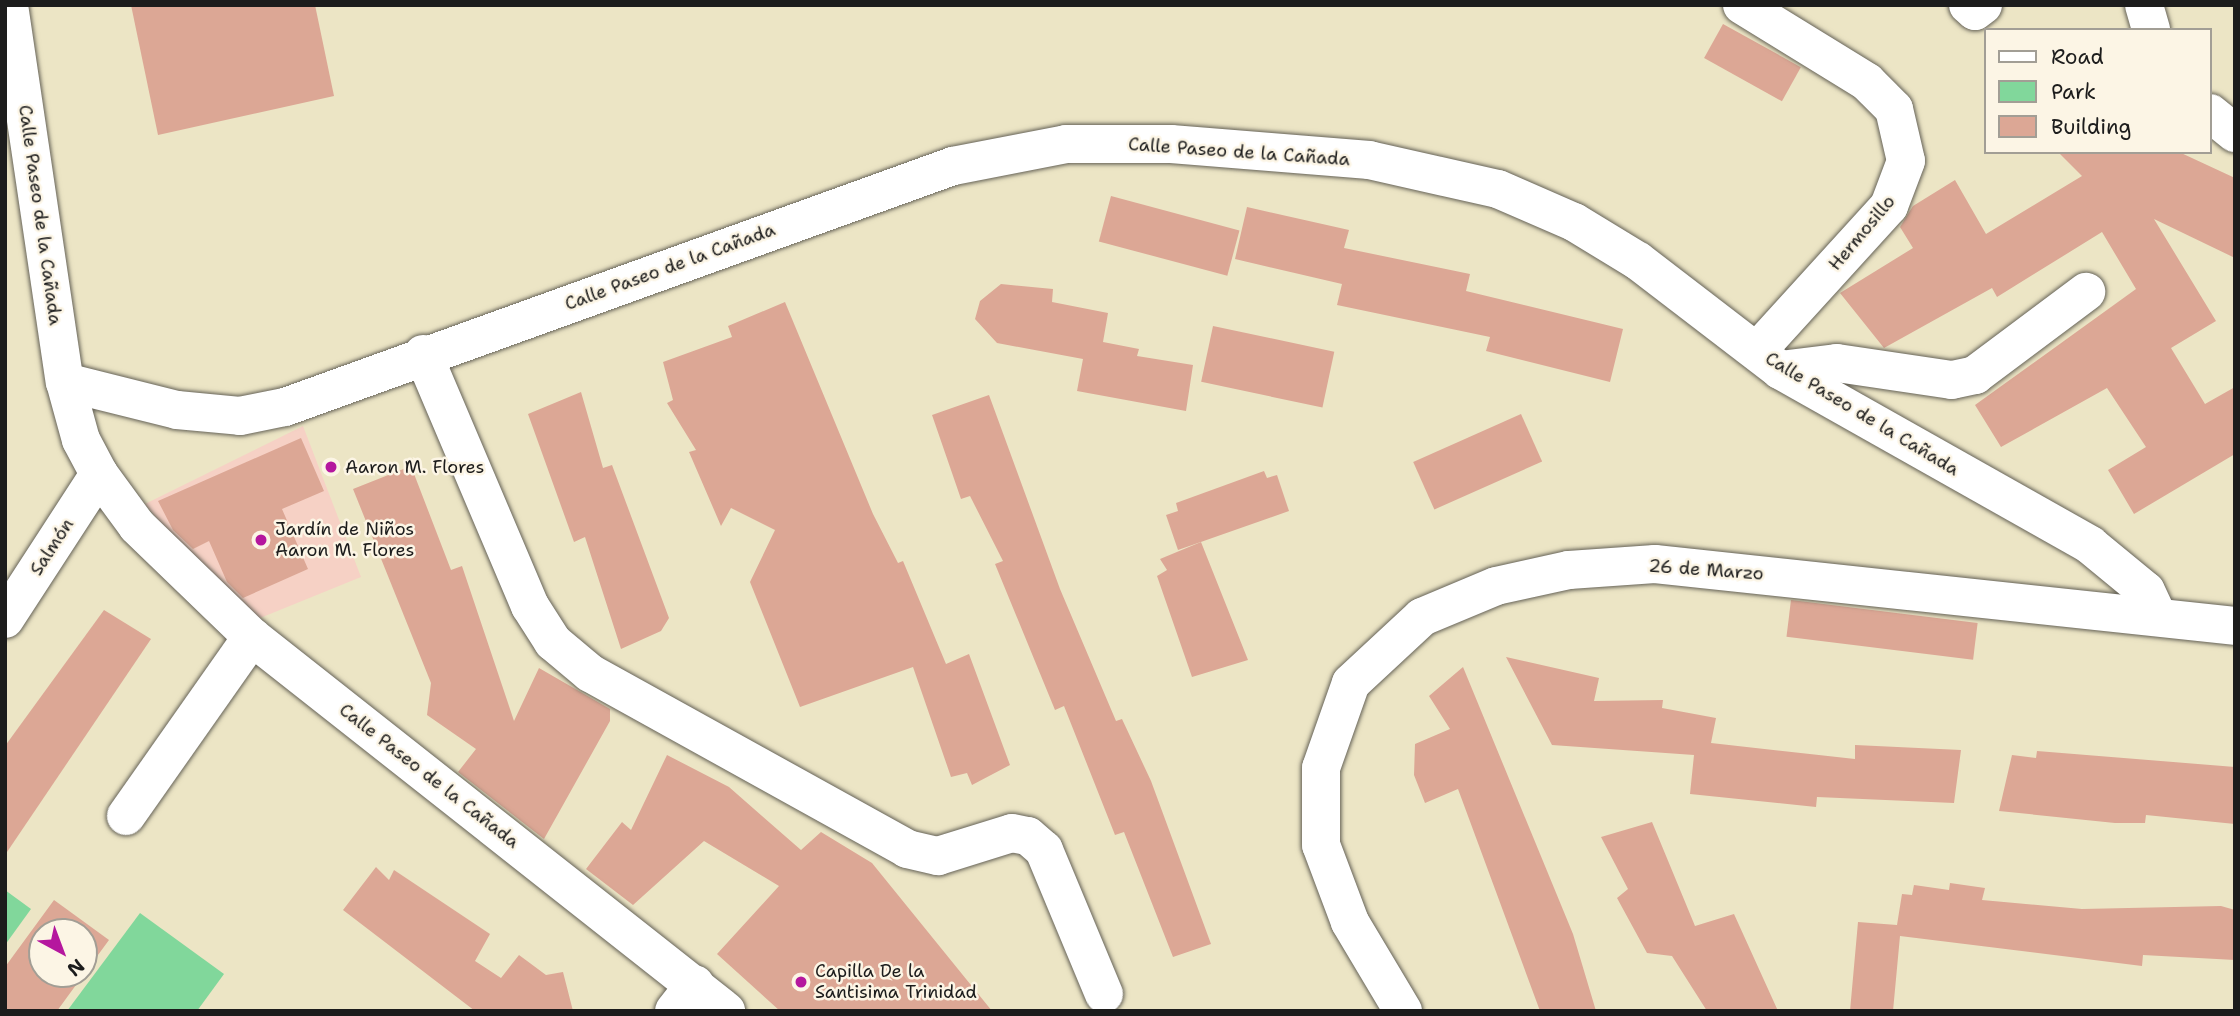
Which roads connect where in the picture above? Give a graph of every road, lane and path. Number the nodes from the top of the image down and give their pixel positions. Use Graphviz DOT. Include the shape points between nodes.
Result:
graph roads {
  1 [pos="9,5"];
  2 [pos="1742,5"];
  3 [pos="2144,5"];
  4 [pos="2150,28"];
  5 [pos="2212,115"];
  6 [pos="2235,133"];
  7 [pos="2086,292"];
  8 [pos="423,354"];
  9 [pos="1769,360"];
  10 [pos="65,382"];
  11 [pos="99,474"];
  12 [pos="2157,615"];
  13 [pos="5,619"];
  14 [pos="2235,626"];
  15 [pos="251,637"];
  16 [pos="126,816"];
  17 [pos="1104,994"];
  18 [pos="685,998"];
  19 [pos="726,1011"];
  20 [pos="1403,1011"];
  1 -- 10 [label="street, Calle Paseo de la Cañada"];
  2 -- 9 [label="street, Hermosillo" via="1867,82 1894,110 1906,161 1889,206"];
  3 -- 4 [label="street"];
  5 -- 6 [label="street"];
  7 -- 9 [label="street" via="1975,376 1952,380 1837,363"];
  8 -- 9 [label="street, Calle Paseo de la Cañada" via="953,166 1066,144 1171,144 1369,160 1497,189 1574,222 1638,261"];
  8 -- 10 [label="street, Calle Paseo de la Cañada" via="285,407 240,416 177,410"];
  8 -- 17 [label="street" via="530,606 553,642 590,673 907,849 939,856 1012,833 1028,836 1044,850"];
  9 -- 12 [label="street, Calle Paseo de la Cañada" via="2090,545 2127,571"];
  10 -- 11 [label="street, Calle Paseo de la Cañada" via="81,440"];
  11 -- 13 [label="street, Salmón"];
  11 -- 15 [label="street, Calle Paseo de la Cañada" via="137,526"];
  12 -- 14 [label="street, 26 de Marzo"];
  12 -- 20 [label="street, 26 de Marzo" via="1655,564 1569,570 1496,586 1422,617 1351,683 1321,768 1321,845 1350,922"];
  15 -- 16 [label="street"];
  15 -- 18 [label="street, Calle Paseo de la Cañada"];
  18 -- 19 [label="street, Calle Paseo de la Cañada"];
}
